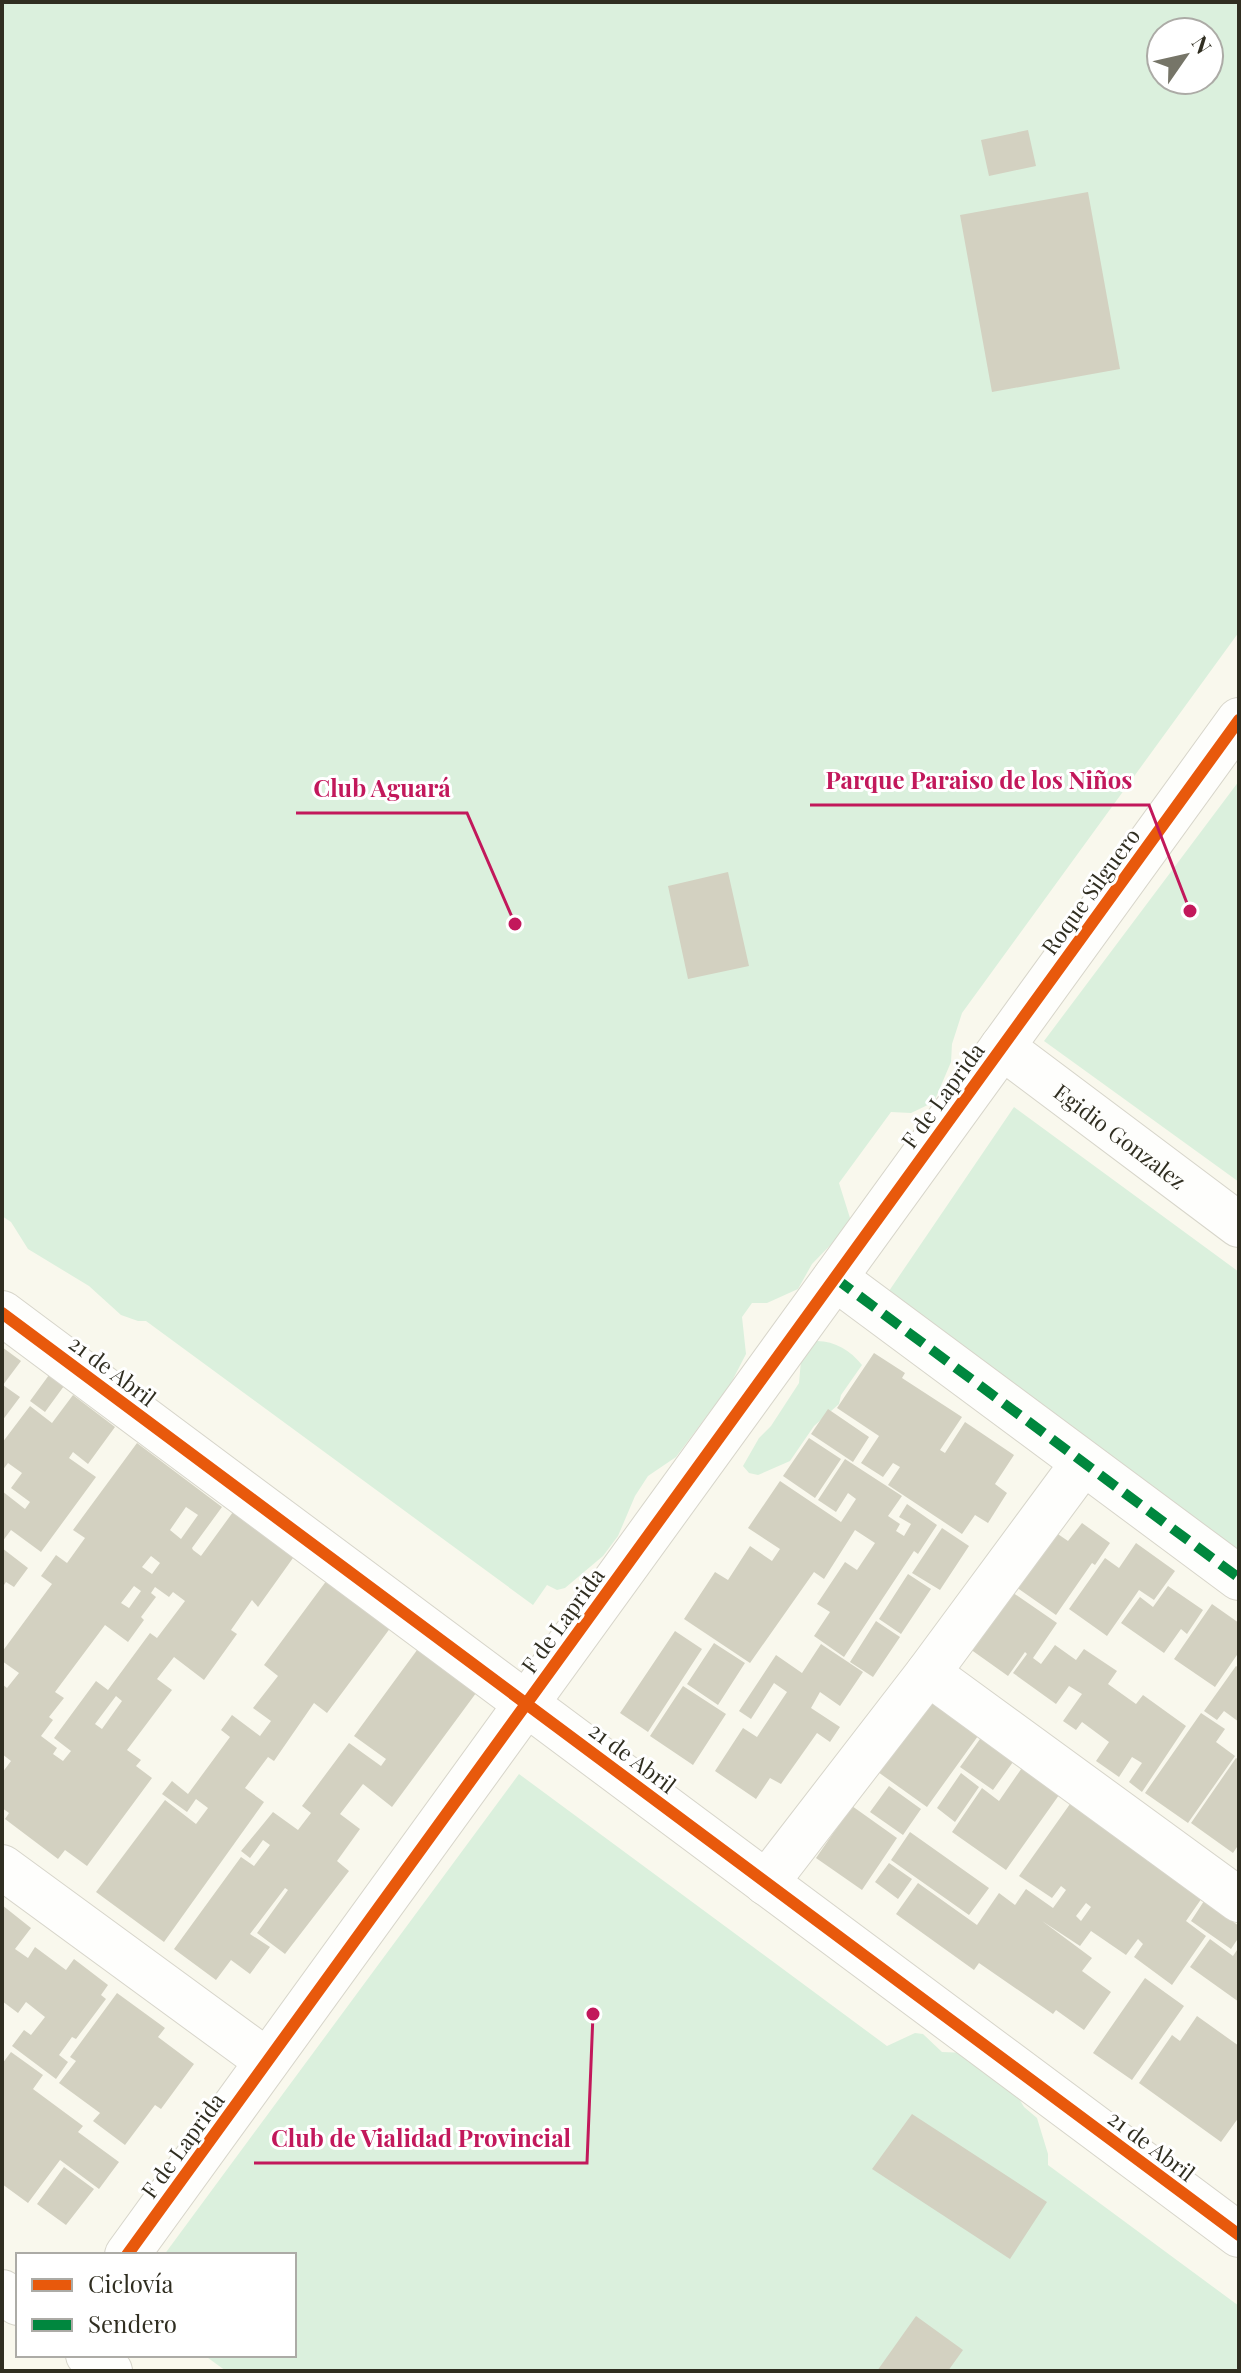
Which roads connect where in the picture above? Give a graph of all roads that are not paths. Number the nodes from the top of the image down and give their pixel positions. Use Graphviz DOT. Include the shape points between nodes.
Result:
graph roads {
  1 [pos="1239,720"];
  2 [pos="1002,1047"];
  3 [pos="1239,1225"];
  4 [pos="835,1278"];
  5 [pos="2,1313"];
  6 [pos="1083,1463"];
  7 [pos="1239,1578"];
  8 [pos="928,1673"];
  9 [pos="527,1702"];
  10 [pos="2,1867"];
  11 [pos="766,1883"];
  12 [pos="1239,1900"];
  13 [pos="267,2061"];
  14 [pos="1232,2215"];
  15 [pos="128,2253"];
  16 [pos="91,2357"];
  17 [pos="110,2371"];
  1 -- 2 [label="street, Roque Silguero"];
  2 -- 3 [label="street, Egidio Gonzalez"];
  2 -- 4 [label="street, F de Laprida"];
  4 -- 6 [label="street"];
  4 -- 9 [label="street, F de Laprida"];
  5 -- 9 [label="street, 21 de Abril"];
  6 -- 7 [label="street"];
  6 -- 8 [label="street"];
  8 -- 11 [label="street"];
  8 -- 12 [label="street"];
  9 -- 11 [label="street, 21 de Abril"];
  9 -- 13 [label="street, F de Laprida"];
  10 -- 13 [label="street"];
  11 -- 14 [label="street, 21 de Abril"];
  13 -- 15 [label="street, F de Laprida"];
  16 -- 17 [label="street"];
}
